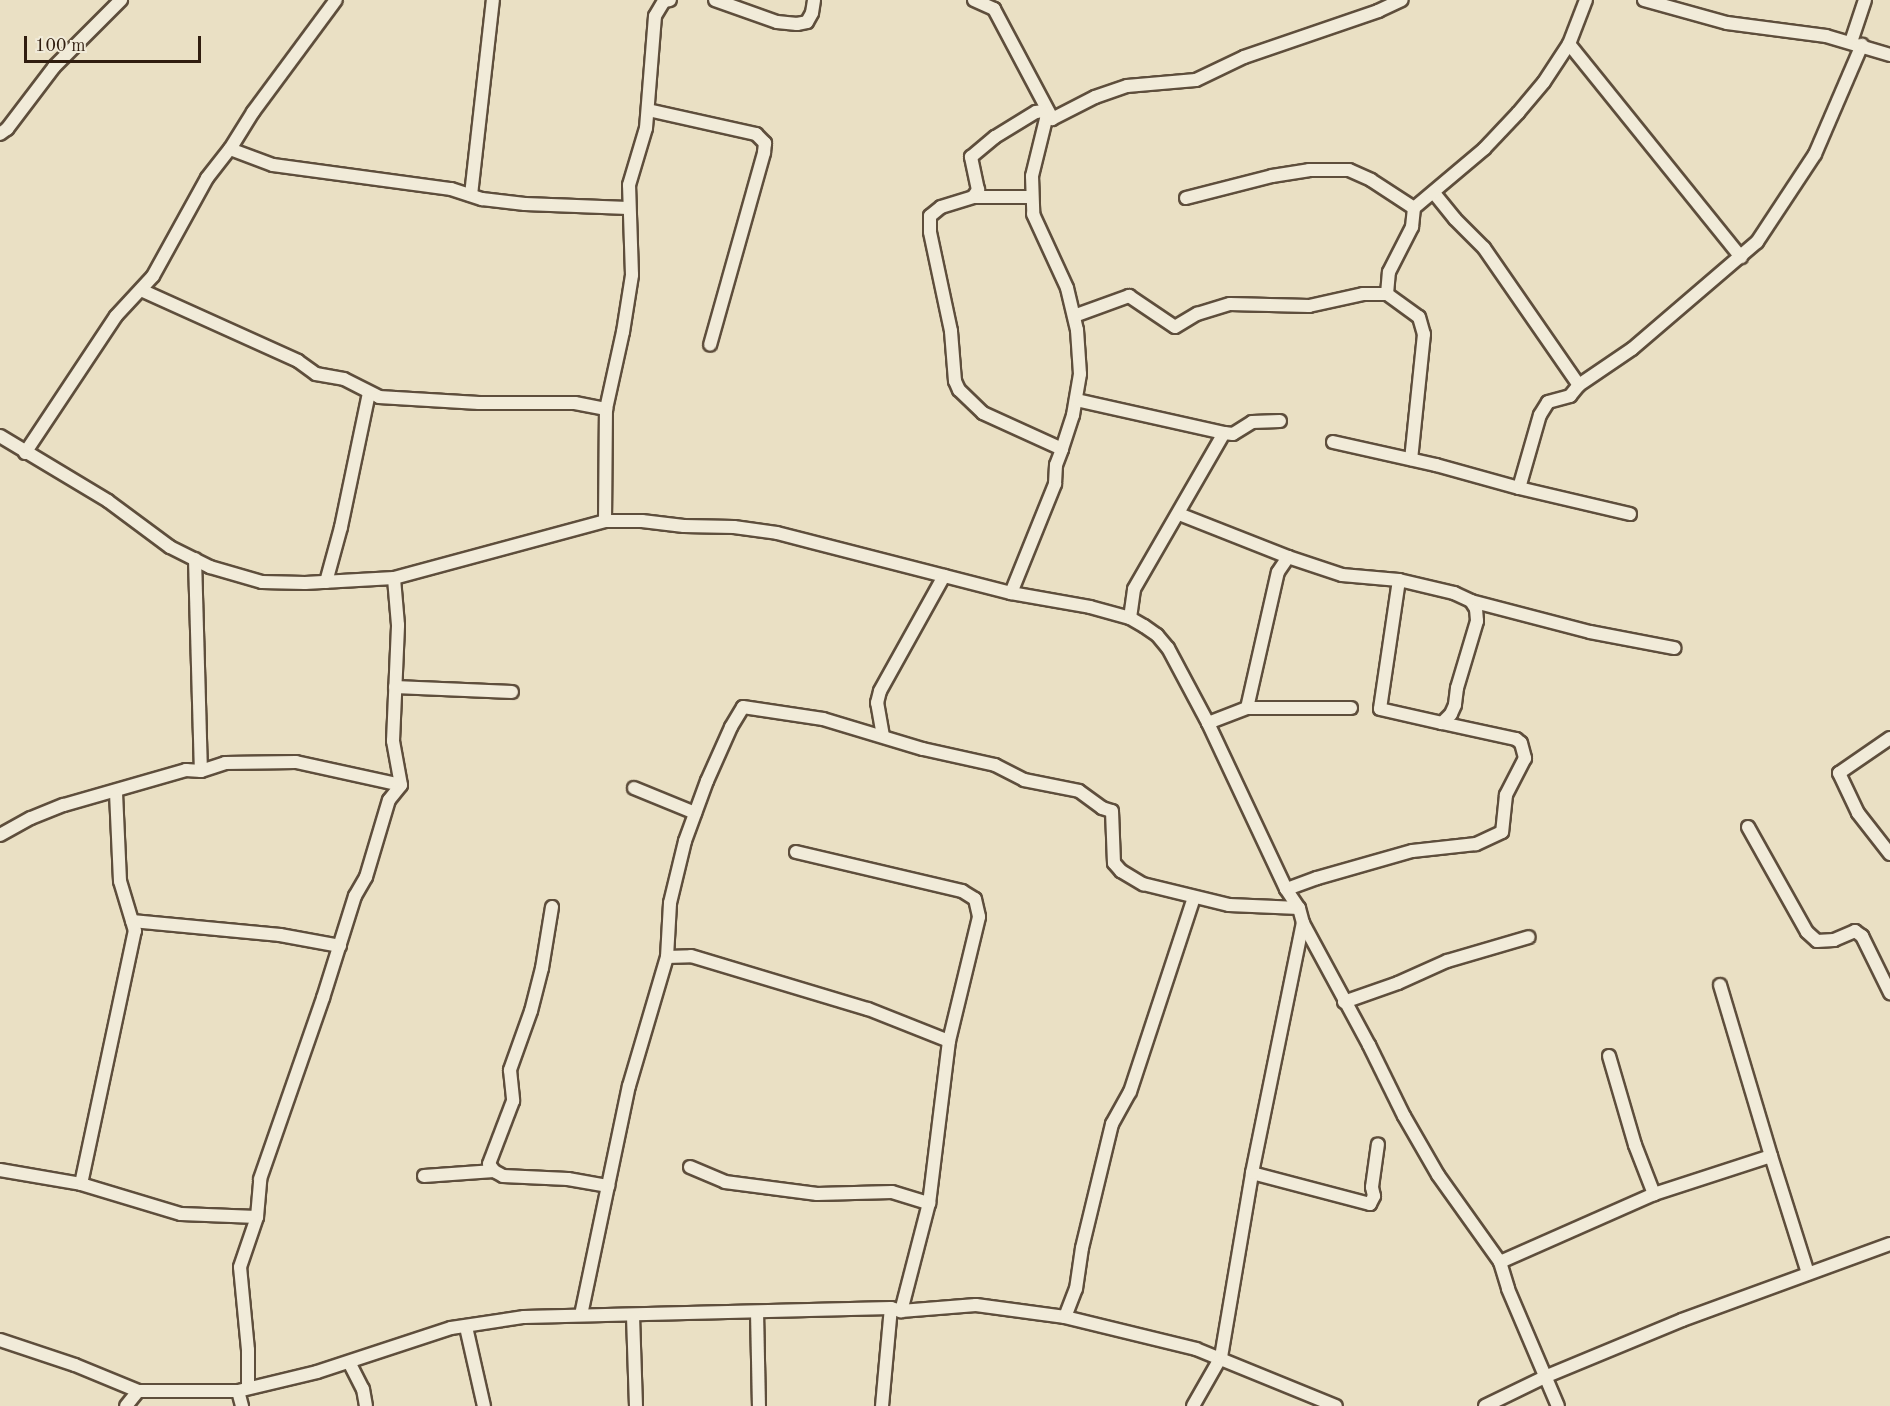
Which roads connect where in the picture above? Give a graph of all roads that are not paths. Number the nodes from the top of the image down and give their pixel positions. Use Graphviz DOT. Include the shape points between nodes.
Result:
graph roads {
  1 [pos="121,0"];
  2 [pos="336,0"];
  3 [pos="493,0"];
  4 [pos="666,0"];
  5 [pos="715,0"];
  6 [pos="814,0"];
  7 [pos="974,0"];
  8 [pos="1402,0"];
  9 [pos="1586,0"];
  10 [pos="1644,0"];
  11 [pos="1864,0"];
  12 [pos="1569,44"];
  13 [pos="1856,44"];
  14 [pos="1890,55"];
  15 [pos="648,110"];
  16 [pos="1050,117"];
  17 [pos="0,134"];
  18 [pos="230,149"];
  19 [pos="1434,193"];
  20 [pos="471,195"];
  21 [pos="973,197"];
  22 [pos="1032,197"];
  23 [pos="1186,198"];
  24 [pos="628,208"];
  25 [pos="1414,208"];
  26 [pos="1741,257"];
  27 [pos="141,290"];
  28 [pos="1388,294"];
  29 [pos="1074,316"];
  30 [pos="710,345"];
  31 [pos="1579,385"];
  32 [pos="369,393"];
  33 [pos="1076,400"];
  34 [pos="606,409"];
  35 [pos="1280,421"];
  36 [pos="1224,434"];
  37 [pos="0,436"];
  38 [pos="1332,442"];
  39 [pos="1062,449"];
  40 [pos="25,453"];
  41 [pos="1411,459"];
  42 [pos="1518,488"];
  43 [pos="1179,514"];
  44 [pos="1630,514"];
  45 [pos="605,521"];
  46 [pos="1288,557"];
  47 [pos="195,559"];
  48 [pos="944,576"];
  49 [pos="394,578"];
  50 [pos="1399,580"];
  51 [pos="326,582"];
  52 [pos="1011,593"];
  53 [pos="1471,601"];
  54 [pos="1130,618"];
  55 [pos="1674,648"];
  56 [pos="395,687"];
  57 [pos="512,692"];
  58 [pos="1247,708"];
  59 [pos="1351,708"];
  60 [pos="1208,723"];
  61 [pos="1442,723"];
  62 [pos="883,736"];
  63 [pos="1890,738"];
  64 [pos="201,771"];
  65 [pos="400,785"];
  66 [pos="634,788"];
  67 [pos="116,792"];
  68 [pos="695,813"];
  69 [pos="1748,827"];
  70 [pos="0,835"];
  71 [pos="796,852"];
  72 [pos="1890,854"];
  73 [pos="1286,889"];
  74 [pos="1194,897"];
  75 [pos="552,907"];
  76 [pos="1299,908"];
  77 [pos="132,921"];
  78 [pos="1303,923"];
  79 [pos="1529,937"];
  80 [pos="340,946"];
  81 [pos="667,957"];
  82 [pos="1720,986"];
  83 [pos="1890,993"];
  84 [pos="1344,1002"];
  85 [pos="949,1041"];
  86 [pos="1609,1056"];
  87 [pos="1378,1144"];
  88 [pos="1771,1156"];
  89 [pos="690,1167"];
  90 [pos="0,1170"];
  91 [pos="494,1171"];
  92 [pos="1252,1173"];
  93 [pos="423,1176"];
  94 [pos="81,1184"];
  95 [pos="608,1186"];
  96 [pos="1654,1194"];
  97 [pos="929,1203"];
  98 [pos="257,1217"];
  99 [pos="1890,1244"];
  100 [pos="1500,1262"];
  101 [pos="1808,1273"];
  102 [pos="896,1310"];
  103 [pos="757,1312"];
  104 [pos="581,1315"];
  105 [pos="633,1316"];
  106 [pos="1065,1317"];
  107 [pos="466,1327"];
  108 [pos="0,1340"];
  109 [pos="1221,1357"];
  110 [pos="349,1362"];
  111 [pos="1547,1376"];
  112 [pos="243,1389"];
  113 [pos="138,1391"];
  114 [pos="126,1406"];
  115 [pos="242,1406"];
  116 [pos="366,1406"];
  117 [pos="484,1406"];
  118 [pos="636,1406"];
  119 [pos="759,1406"];
  120 [pos="882,1406"];
  121 [pos="1193,1406"];
  122 [pos="1336,1406"];
  123 [pos="1485,1406"];
  124 [pos="1558,1406"];
  1 -- 17 [label="street" via="54,67 8,129"];
  2 -- 18 [label="street"];
  3 -- 20 [label="street"];
  4 -- 15 [label="street" via="655,16"];
  5 -- 6 [label="street" via="777,22 797,24 807,22"];
  7 -- 16 [label="street" via="994,9"];
  8 -- 16 [label="street" via="1244,57 1196,80 1127,86"];
  9 -- 12 [label="street"];
  10 -- 13 [label="street" via="1727,22"];
  11 -- 13 [label="street"];
  12 -- 19 [label="street" via="1518,113"];
  12 -- 26 [label="street"];
  13 -- 14 [label="street"];
  13 -- 26 [label="street" via="1815,154 1757,242"];
  15 -- 24 [label="street" via="629,185"];
  15 -- 30 [label="street" via="756,134 765,143"];
  16 -- 21 [label="street" via="1036,112 971,157 978,190"];
  16 -- 22 [label="street" via="1032,176"];
  18 -- 20 [label="street" via="273,165"];
  18 -- 27 [label="street" via="207,178 153,276"];
  19 -- 25 [label="street"];
  19 -- 31 [label="street" via="1484,248"];
  20 -- 24 [label="street" via="525,204"];
  21 -- 22 [label="street"];
  21 -- 39 [label="street" via="941,207 930,216 953,342 955,381 983,413"];
  22 -- 29 [label="street" via="1033,214 1067,288"];
  23 -- 25 [label="street" via="1272,176 1309,170 1349,170"];
  24 -- 34 [label="street" via="632,275"];
  25 -- 28 [label="street" via="1412,227 1389,272"];
  26 -- 31 [label="street" via="1632,349"];
  27 -- 32 [label="street" via="298,361 316,374 344,379"];
  27 -- 40 [label="street" via="116,316"];
  28 -- 29 [label="street" via="1363,294 1309,306 1230,304 1197,314 1175,327 1128,296"];
  28 -- 41 [label="street" via="1419,317 1424,334"];
  29 -- 33 [label="street" via="1080,374"];
  31 -- 42 [label="street" via="1570,396 1548,402 1540,415"];
  32 -- 34 [label="street" via="379,397 478,403 575,403"];
  32 -- 51 [label="street"];
  33 -- 36 [label="street"];
  33 -- 39 [label="street"];
  34 -- 45 [label="street"];
  35 -- 36 [label="street" via="1252,422 1233,434"];
  36 -- 43 [label="street"];
  37 -- 40 [label="street"];
  38 -- 41 [label="street"];
  39 -- 52 [label="street" via="1055,484"];
  40 -- 47 [label="street" via="108,501 170,547"];
  41 -- 42 [label="street"];
  42 -- 44 [label="street"];
  43 -- 46 [label="street"];
  43 -- 54 [label="street" via="1134,590"];
  45 -- 48 [label="street" via="777,533"];
  45 -- 49 [label="street"];
  46 -- 50 [label="street" via="1342,575"];
  46 -- 58 [label="street" via="1278,572"];
  47 -- 51 [label="street" via="262,582"];
  47 -- 64 [label="street"];
  48 -- 52 [label="street"];
  48 -- 62 [label="street" via="880,691 877,704"];
  49 -- 51 [label="street"];
  49 -- 56 [label="street" via="398,625"];
  50 -- 53 [label="street"];
  50 -- 61 [label="street" via="1380,710"];
  52 -- 54 [label="street"];
  53 -- 55 [label="street" via="1590,632"];
  53 -- 61 [label="street" via="1477,621 1455,705"];
  54 -- 60 [label="street" via="1168,648"];
  56 -- 57 [label="street"];
  56 -- 65 [label="street" via="393,741"];
  58 -- 59 [label="street"];
  58 -- 60 [label="street"];
  60 -- 73 [label="street"];
  61 -- 73 [label="street" via="1521,743 1525,758 1506,795 1502,832 1476,844 1412,851"];
  62 -- 68 [label="street" via="823,719 743,707"];
  62 -- 74 [label="street" via="995,765 1024,780 1079,792 1112,811 1114,863 1121,871 1143,884"];
  63 -- 72 [label="street" via="1839,773 1858,813"];
  64 -- 65 [label="street" via="225,763 296,762"];
  64 -- 67 [label="street" via="186,770"];
  65 -- 80 [label="street" via="389,800"];
  66 -- 68 [label="street"];
  67 -- 70 [label="street" via="53,810"];
  67 -- 77 [label="street" via="120,881"];
  68 -- 81 [label="street" via="670,903"];
  69 -- 83 [label="street" via="1807,932 1817,941 1834,940 1855,931 1862,936"];
  71 -- 85 [label="street" via="962,891 975,899 979,917"];
  73 -- 76 [label="street"];
  74 -- 76 [label="street" via="1229,905"];
  74 -- 106 [label="street" via="1130,1092 1112,1124 1076,1289"];
  75 -- 91 [label="street" via="531,1011 510,1070 513,1101 489,1164"];
  76 -- 78 [label="street"];
  77 -- 80 [label="street" via="280,935"];
  77 -- 94 [label="street" via="135,931"];
  78 -- 84 [label="street"];
  78 -- 92 [label="street"];
  79 -- 84 [label="street" via="1447,961"];
  80 -- 98 [label="street" via="262,1170"];
  81 -- 85 [label="street" via="691,956 868,1009"];
  81 -- 95 [label="street" via="629,1086"];
  82 -- 88 [label="street"];
  84 -- 100 [label="street" via="1438,1175"];
  85 -- 97 [label="street"];
  86 -- 96 [label="street"];
  87 -- 92 [label="street" via="1370,1204"];
  88 -- 96 [label="street"];
  88 -- 101 [label="street"];
  89 -- 97 [label="street" via="725,1182 817,1194 892,1192"];
  90 -- 94 [label="street"];
  91 -- 93 [label="street"];
  91 -- 95 [label="street" via="503,1176 568,1179"];
  92 -- 109 [label="street"];
  94 -- 98 [label="street" via="181,1214"];
  95 -- 104 [label="street"];
  96 -- 100 [label="street"];
  97 -- 102 [label="street"];
  98 -- 112 [label="street" via="240,1267 248,1350"];
  99 -- 101 [label="street"];
  100 -- 111 [label="street"];
  101 -- 111 [label="street"];
  102 -- 103 [label="street"];
  102 -- 106 [label="street" via="976,1305"];
  102 -- 120 [label="street"];
  103 -- 105 [label="street"];
  103 -- 119 [label="street"];
  104 -- 105 [label="street"];
  104 -- 107 [label="street" via="524,1317"];
  105 -- 118 [label="street"];
  106 -- 109 [label="street"];
  107 -- 110 [label="street" via="451,1328"];
  107 -- 117 [label="street"];
  108 -- 113 [label="street"];
  109 -- 121 [label="street"];
  109 -- 122 [label="street"];
  110 -- 112 [label="street"];
  110 -- 116 [label="street" via="363,1389"];
  111 -- 123 [label="street"];
  111 -- 124 [label="street"];
  112 -- 113 [label="street"];
  112 -- 115 [label="street"];
  113 -- 114 [label="street"];
}
